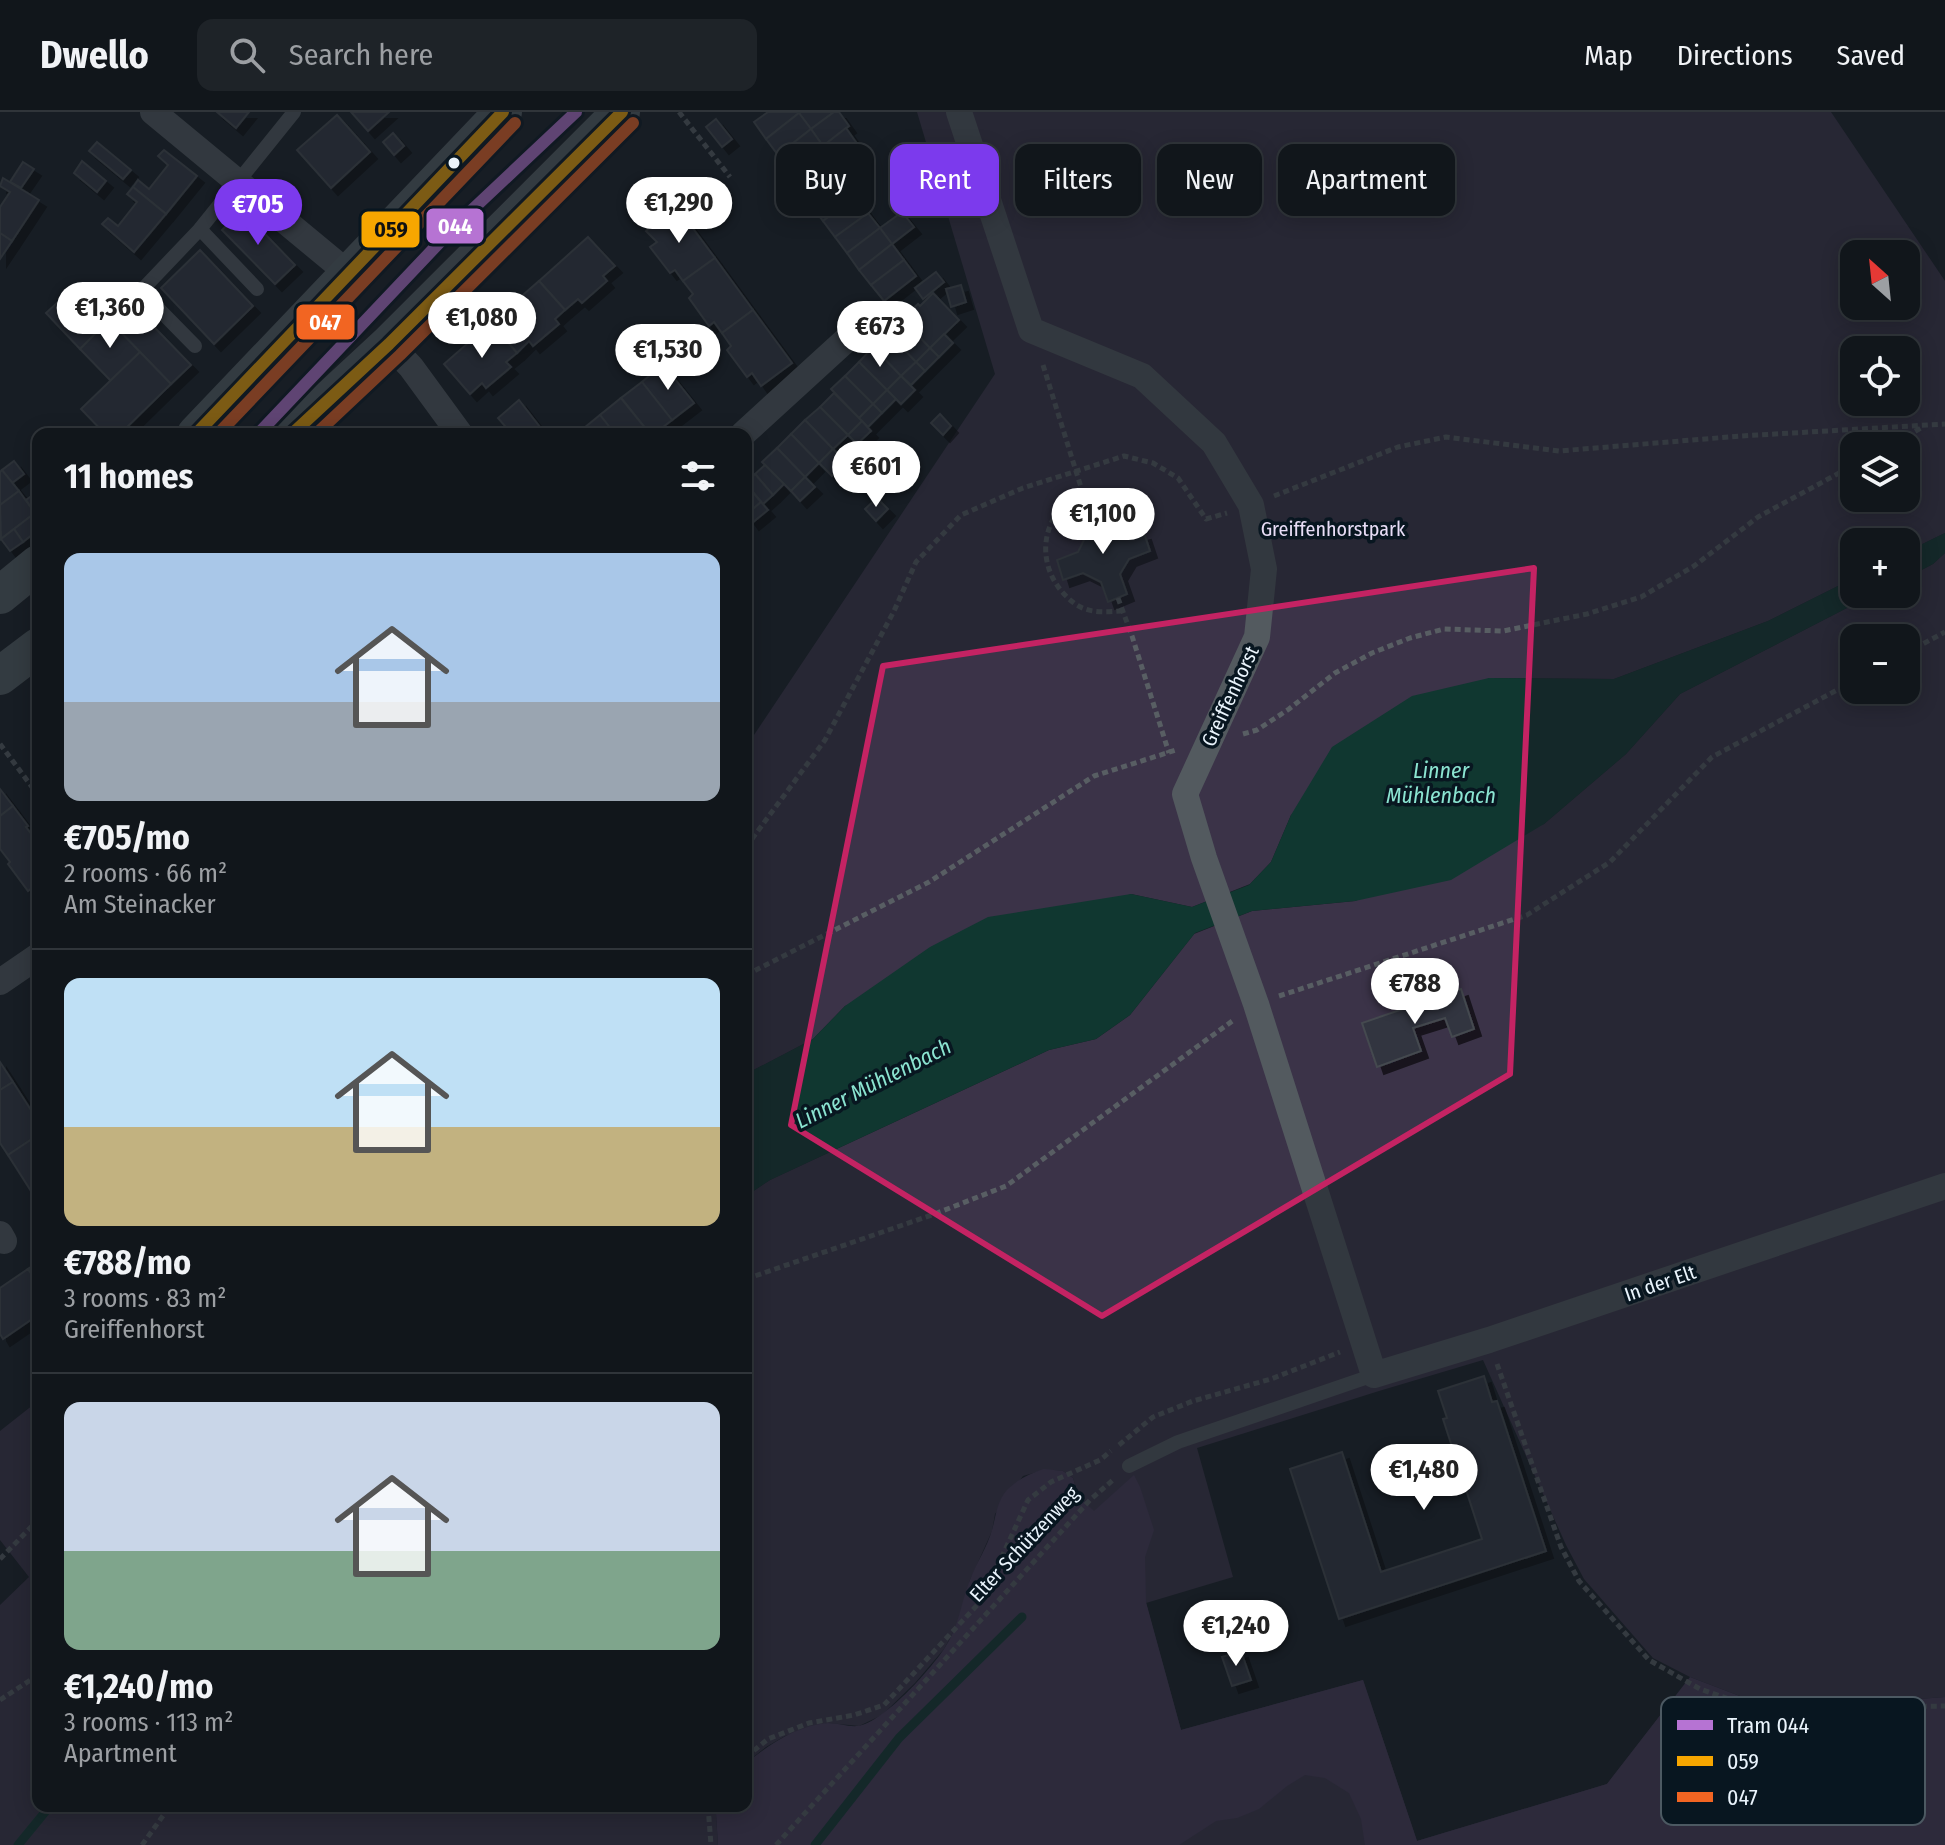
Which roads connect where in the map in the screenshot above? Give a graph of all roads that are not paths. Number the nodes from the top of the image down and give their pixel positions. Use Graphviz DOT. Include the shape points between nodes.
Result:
graph roads {
  1 [pos="153,112"];
  2 [pos="294,112"];
  3 [pos="503,112"];
  4 [pos="959,112"];
  5 [pos="620,113"];
  6 [pos="238,182"];
  7 [pos="200,229"];
  8 [pos="349,274"];
  9 [pos="257,289"];
  10 [pos="861,317"];
  11 [pos="389,344"];
  12 [pos="195,346"];
  13 [pos="202,428"];
  14 [pos="298,428"];
  15 [pos="456,428"];
  16 [pos="750,428"];
  17 [pos="32,569"];
  18 [pos="0,595"];
  19 [pos="32,652"];
  20 [pos="0,676"];
  21 [pos="32,960"];
  22 [pos="0,982"];
  23 [pos="1945,1186"];
  24 [pos="1374,1375"];
  25 [pos="1129,1466"];
  1 -- 6 [label="street"];
  2 -- 6 [label="lane"];
  3 -- 8 [label="main road"];
  4 -- 24 [label="street, Greiffenhorst" via="1031,330 1142,376 1214,443 1251,505 1264,569 1257,637 1185,794"];
  5 -- 11 [label="main road"];
  6 -- 7 [label="lane"];
  6 -- 8 [label="street"];
  7 -- 9 [label="lane"];
  7 -- 12 [label="lane" via="141,291"];
  8 -- 13 [label="main road"];
  10 -- 16 [label="street" via="847,339"];
  11 -- 14 [label="main road"];
  11 -- 15 [label="street"];
  17 -- 18 [label="main road"];
  19 -- 20 [label="main road"];
  21 -- 22 [label="street"];
  23 -- 24 [label="street, In der Elt"];
  24 -- 25 [label="lane" via="1178,1442"];
}
